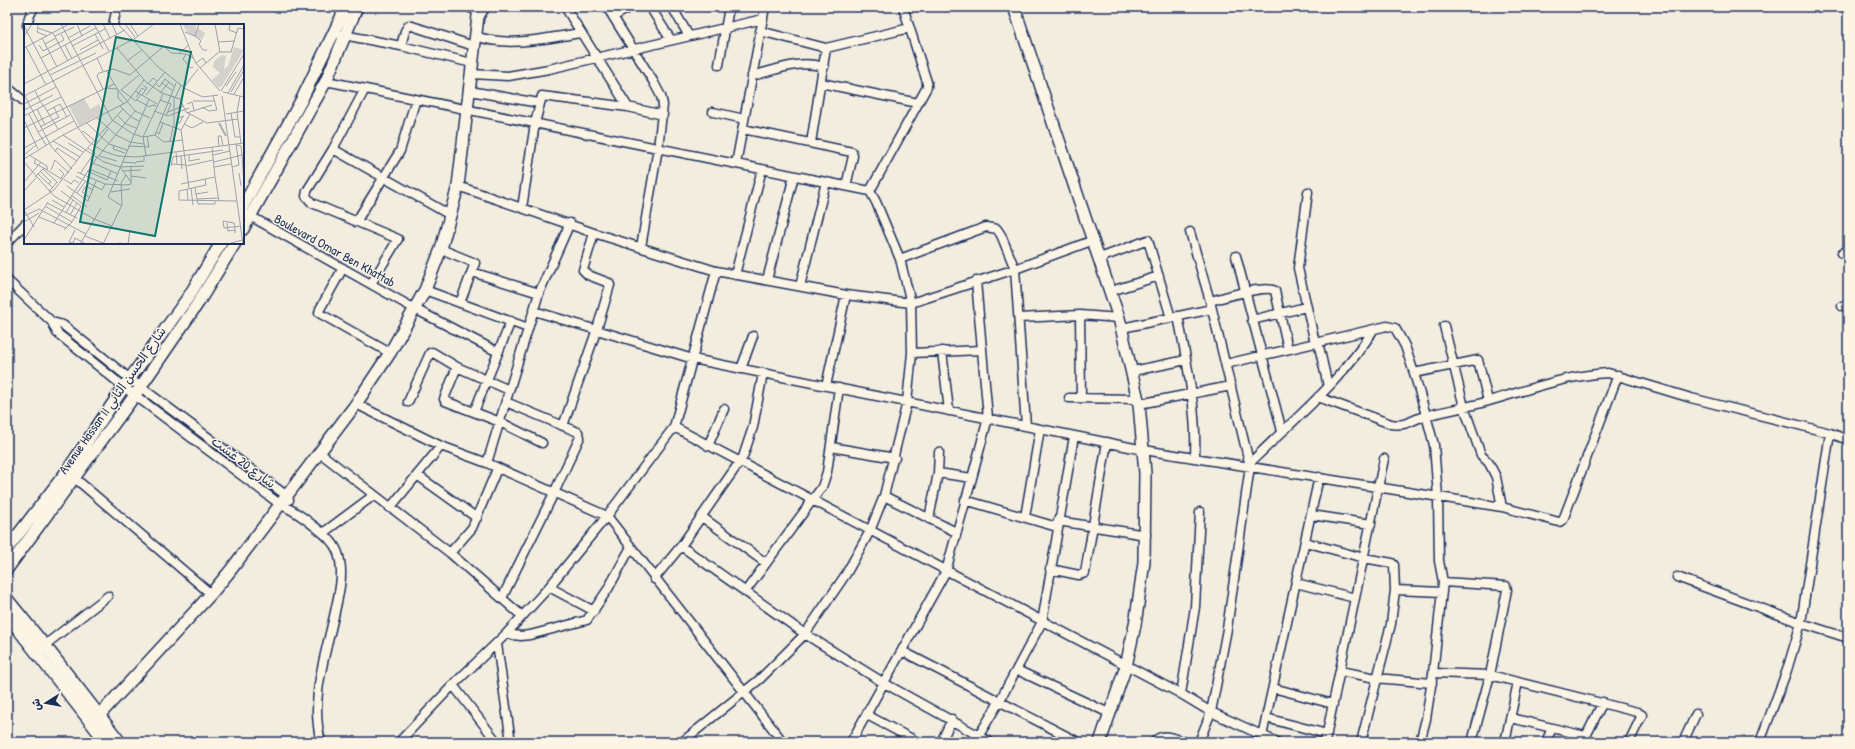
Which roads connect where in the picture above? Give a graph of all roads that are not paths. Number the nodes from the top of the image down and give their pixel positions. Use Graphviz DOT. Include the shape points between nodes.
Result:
graph roads {
  1 [pos="34,7"];
  2 [pos="117,7"];
  3 [pos="346,7"];
  4 [pos="357,7"];
  5 [pos="468,7"];
  6 [pos="565,7"];
  7 [pos="607,7"];
  8 [pos="630,7"];
  9 [pos="650,7"];
  10 [pos="672,7"];
  11 [pos="730,7"];
  12 [pos="765,7"];
  13 [pos="903,7"];
  14 [pos="1014,7"];
  15 [pos="482,9"];
  16 [pos="613,17"];
  17 [pos="763,20"];
  18 [pos="27,24"];
  19 [pos="113,24"];
  20 [pos="726,27"];
  21 [pos="910,28"];
  22 [pos="760,31"];
  23 [pos="581,33"];
  24 [pos="339,34"];
  25 [pos="689,36"];
  26 [pos="671,40"];
  27 [pos="474,41"];
  28 [pos="401,46"];
  29 [pos="826,48"];
  30 [pos="633,49"];
  31 [pos="596,58"];
  32 [pos="472,63"];
  33 [pos="719,65"];
  34 [pos="824,67"];
  35 [pos="471,74"];
  36 [pos="752,76"];
  37 [pos="326,82"];
  38 [pos="821,83"];
  39 [pos="7,87"];
  40 [pos="365,89"];
  41 [pos="470,91"];
  42 [pos="302,99"];
  43 [pos="416,99"];
  44 [pos="24,101"];
  45 [pos="918,103"];
  46 [pos="539,104"];
  47 [pos="313,106"];
  48 [pos="628,107"];
  49 [pos="468,110"];
  50 [pos="713,112"];
  51 [pos="663,115"];
  52 [pos="744,119"];
  53 [pos="534,123"];
  54 [pos="743,129"];
  55 [pos="811,143"];
  56 [pos="658,148"];
  57 [pos="333,149"];
  58 [pos="736,164"];
  59 [pos="762,169"];
  60 [pos="794,176"];
  61 [pos="383,178"];
  62 [pos="826,182"];
  63 [pos="458,186"];
  64 [pos="846,186"];
  65 [pos="870,191"];
  66 [pos="1308,192"];
  67 [pos="244,204"];
  68 [pos="522,208"];
  69 [pos="247,214"];
  70 [pos="450,215"];
  71 [pos="356,222"];
  72 [pos="570,223"];
  73 [pos="24,225"];
  74 [pos="244,225"];
  75 [pos="1190,232"];
  76 [pos="594,233"];
  77 [pos="1094,240"];
  78 [pos="7,243"];
  79 [pos="220,244"];
  80 [pos="234,244"];
  81 [pos="641,247"];
  82 [pos="440,250"];
  83 [pos="1236,256"];
  84 [pos="1100,258"];
  85 [pos="900,259"];
  86 [pos="343,268"];
  87 [pos="205,269"];
  88 [pos="1015,270"];
  89 [pos="716,271"];
  90 [pos="472,272"];
  91 [pos="735,275"];
  92 [pos="215,276"];
  93 [pos="1159,276"];
  94 [pos="8,280"];
  95 [pos="767,280"];
  96 [pos="976,281"];
  97 [pos="371,284"];
  98 [pos="800,286"];
  99 [pos="425,290"];
  100 [pos="1111,291"];
  101 [pos="539,292"];
  102 [pos="1245,292"];
  103 [pos="846,295"];
  104 [pos="189,296"];
  105 [pos="1210,301"];
  106 [pos="198,303"];
  107 [pos="460,303"];
  108 [pos="910,303"];
  109 [pos="1306,307"];
  110 [pos="415,309"];
  111 [pos="1212,309"];
  112 [pos="534,311"];
  113 [pos="1280,314"];
  114 [pos="1080,315"];
  115 [pos="1175,317"];
  116 [pos="1019,318"];
  117 [pos="1252,320"];
  118 [pos="510,321"];
  119 [pos="52,322"];
  120 [pos="1120,323"];
  121 [pos="1444,326"];
  122 [pos="528,328"];
  123 [pos="597,329"];
  124 [pos="1374,329"];
  125 [pos="76,336"];
  126 [pos="753,336"];
  127 [pos="1317,342"];
  128 [pos="70,344"];
  129 [pos="1288,349"];
  130 [pos="982,350"];
  131 [pos="942,351"];
  132 [pos="498,352"];
  133 [pos="912,353"];
  134 [pos="390,354"];
  135 [pos="1261,356"];
  136 [pos="693,359"];
  137 [pos="1186,360"];
  138 [pos="1226,364"];
  139 [pos="1454,364"];
  140 [pos="457,367"];
  141 [pos="742,369"];
  142 [pos="1133,371"];
  143 [pos="763,373"];
  144 [pos="1414,373"];
  145 [pos="1618,375"];
  146 [pos="486,381"];
  147 [pos="127,383"];
  148 [pos="826,386"];
  149 [pos="1231,386"];
  150 [pos="1328,386"];
  151 [pos="839,388"];
  152 [pos="509,390"];
  153 [pos="137,391"];
  154 [pos="1192,394"];
  155 [pos="1318,397"];
  156 [pos="1069,398"];
  157 [pos="1081,398"];
  158 [pos="1488,401"];
  159 [pos="408,402"];
  160 [pos="506,402"];
  161 [pos="907,402"];
  162 [pos="1139,402"];
  163 [pos="356,404"];
  164 [pos="1464,407"];
  165 [pos="724,409"];
  166 [pos="949,411"];
  167 [pos="474,412"];
  168 [pos="1426,415"];
  169 [pos="988,418"];
  170 [pos="500,422"];
  171 [pos="563,426"];
  172 [pos="1026,426"];
  173 [pos="674,427"];
  174 [pos="1040,429"];
  175 [pos="199,431"];
  176 [pos="1282,431"];
  177 [pos="1830,433"];
  178 [pos="1074,436"];
  179 [pos="192,439"];
  180 [pos="1848,440"];
  181 [pos="1107,442"];
  182 [pos="542,443"];
  183 [pos="440,446"];
  184 [pos="708,446"];
  185 [pos="831,448"];
  186 [pos="1144,450"];
  187 [pos="939,452"];
  188 [pos="320,453"];
  189 [pos="1195,457"];
  190 [pos="895,458"];
  191 [pos="1384,459"];
  192 [pos="740,462"];
  193 [pos="487,463"];
  194 [pos="1250,464"];
  195 [pos="497,469"];
  196 [pos="938,473"];
  197 [pos="71,474"];
  198 [pos="417,475"];
  199 [pos="1319,477"];
  200 [pos="972,478"];
  201 [pos="1378,486"];
  202 [pos="554,493"];
  203 [pos="374,496"];
  204 [pos="884,496"];
  205 [pos="1438,497"];
  206 [pos="965,500"];
  207 [pos="284,501"];
  208 [pos="813,501"];
  209 [pos="50,502"];
  210 [pos="1502,507"];
  211 [pos="390,508"];
  212 [pos="1200,512"];
  213 [pos="1311,515"];
  214 [pos="606,516"];
  215 [pos="1025,517"];
  216 [pos="477,518"];
  217 [pos="702,518"];
  218 [pos="929,518"];
  219 [pos="1058,524"];
  220 [pos="1371,524"];
  221 [pos="1093,527"];
  222 [pos="870,531"];
  223 [pos="956,532"];
  224 [pos="323,533"];
  225 [pos="1146,535"];
  226 [pos="1305,542"];
  227 [pos="681,546"];
  228 [pos="632,547"];
  229 [pos="7,549"];
  230 [pos="450,553"];
  231 [pos="1364,558"];
  232 [pos="766,563"];
  233 [pos="7,569"];
  234 [pos="1050,569"];
  235 [pos="946,571"];
  236 [pos="1677,577"];
  237 [pos="654,579"];
  238 [pos="1443,582"];
  239 [pos="1296,583"];
  240 [pos="549,587"];
  241 [pos="1394,590"];
  242 [pos="745,592"];
  243 [pos="1442,592"];
  244 [pos="211,594"];
  245 [pos="108,596"];
  246 [pos="502,598"];
  247 [pos="1355,598"];
  248 [pos="7,599"];
  249 [pos="594,611"];
  250 [pos="7,615"];
  251 [pos="522,616"];
  252 [pos="1042,622"];
  253 [pos="1801,623"];
  254 [pos="506,634"];
  255 [pos="805,634"];
  256 [pos="1848,638"];
  257 [pos="496,644"];
  258 [pos="40,648"];
  259 [pos="902,651"];
  260 [pos="1126,666"];
  261 [pos="1017,670"];
  262 [pos="1340,671"];
  263 [pos="1433,673"];
  264 [pos="1490,674"];
  265 [pos="1376,678"];
  266 [pos="1518,682"];
  267 [pos="884,683"];
  268 [pos="1432,683"];
  269 [pos="453,685"];
  270 [pos="1273,688"];
  271 [pos="744,692"];
  272 [pos="1181,694"];
  273 [pos="999,702"];
  274 [pos="1603,702"];
  275 [pos="1333,704"];
  276 [pos="1211,712"];
  277 [pos="867,714"];
  278 [pos="1111,714"];
  279 [pos="1696,714"];
  280 [pos="1266,718"];
  281 [pos="1511,718"];
  282 [pos="96,719"];
  283 [pos="952,719"];
  284 [pos="1552,728"];
  285 [pos="1262,736"];
  286 [pos="1326,738"];
  287 [pos="977,739"];
  288 [pos="1584,739"];
  289 [pos="106,742"];
  290 [pos="120,742"];
  291 [pos="321,742"];
  292 [pos="399,742"];
  293 [pos="497,742"];
  294 [pos="511,742"];
  295 [pos="682,742"];
  296 [pos="783,742"];
  297 [pos="851,742"];
  298 [pos="918,742"];
  299 [pos="941,742"];
  300 [pos="990,742"];
  301 [pos="1078,742"];
  302 [pos="1100,742"];
  303 [pos="1154,742"];
  304 [pos="1183,742"];
  305 [pos="1199,742"];
  306 [pos="1276,742"];
  307 [pos="1361,742"];
  308 [pos="1420,742"];
  309 [pos="1472,742"];
  310 [pos="1505,742"];
  311 [pos="1546,742"];
  312 [pos="1628,742"];
  313 [pos="1683,742"];
  314 [pos="1760,742"];
  1 -- 18 [label="street"];
  2 -- 19 [label="street"];
  3 -- 24 [label="street"];
  4 -- 24 [label="street"];
  5 -- 15 [label="street"];
  6 -- 23 [label="street"];
  7 -- 16 [label="street"];
  8 -- 16 [label="street"];
  9 -- 26 [label="street"];
  10 -- 25 [label="street"];
  11 -- 20 [label="street"];
  12 -- 17 [label="street"];
  13 -- 21 [label="street"];
  14 -- 77 [label="street"];
  15 -- 27 [label="street"];
  16 -- 30 [label="street"];
  17 -- 20 [label="street"];
  17 -- 22 [label="street"];
  20 -- 25 [label="street"];
  20 -- 33 [label="street"];
  21 -- 29 [label="street"];
  21 -- 45 [label="street" via="927,82"];
  22 -- 29 [label="street"];
  22 -- 36 [label="street"];
  23 -- 27 [label="street" via="514,43"];
  23 -- 31 [label="street"];
  24 -- 28 [label="street"];
  24 -- 37 [label="street"];
  24 -- 42 [label="street"];
  25 -- 26 [label="street"];
  26 -- 30 [label="street"];
  27 -- 28 [label="street" via="409,25"];
  27 -- 32 [label="street"];
  28 -- 32 [label="street"];
  29 -- 34 [label="street"];
  30 -- 31 [label="street"];
  30 -- 51 [label="street" via="661,96"];
  31 -- 35 [label="street" via="508,76"];
  31 -- 48 [label="street"];
  32 -- 35 [label="street"];
  34 -- 36 [label="street" via="800,64"];
  34 -- 38 [label="street"];
  35 -- 41 [label="street"];
  36 -- 52 [label="street"];
  37 -- 40 [label="street"];
  37 -- 47 [label="street"];
  38 -- 45 [label="street"];
  38 -- 55 [label="street"];
  39 -- 44 [label="street"];
  40 -- 43 [label="street"];
  40 -- 57 [label="street"];
  41 -- 46 [label="street"];
  41 -- 49 [label="street"];
  42 -- 47 [label="street"];
  42 -- 67 [label="street"];
  43 -- 49 [label="street"];
  43 -- 61 [label="street" via="403,144"];
  45 -- 65 [label="street"];
  46 -- 48 [label="street" via="544,95"];
  46 -- 53 [label="street"];
  47 -- 69 [label="street"];
  48 -- 51 [label="street"];
  49 -- 53 [label="street"];
  49 -- 63 [label="street"];
  50 -- 52 [label="street"];
  51 -- 56 [label="street"];
  52 -- 54 [label="street"];
  53 -- 56 [label="street"];
  53 -- 68 [label="street"];
  54 -- 55 [label="street"];
  54 -- 58 [label="street"];
  55 -- 64 [label="street" via="852,152"];
  56 -- 58 [label="street"];
  56 -- 81 [label="street"];
  57 -- 61 [label="street"];
  57 -- 71 [label="street" via="306,196 312,203"];
  58 -- 59 [label="street"];
  59 -- 60 [label="street"];
  59 -- 91 [label="street"];
  60 -- 62 [label="street"];
  60 -- 95 [label="street"];
  61 -- 70 [label="street"];
  61 -- 71 [label="street"];
  62 -- 64 [label="street"];
  62 -- 98 [label="street"];
  63 -- 68 [label="street"];
  63 -- 70 [label="street"];
  64 -- 65 [label="street"];
  65 -- 85 [label="street"];
  66 -- 109 [label="street" via="1298,268"];
  68 -- 72 [label="street"];
  69 -- 74 [label="street"];
  69 -- 86 [label="street, Boulevard Omar Ben Khattab"];
  70 -- 82 [label="street"];
  71 -- 97 [label="street" via="398,240"];
  72 -- 76 [label="street"];
  72 -- 101 [label="street"];
  73 -- 78 [label="street"];
  75 -- 105 [label="street"];
  76 -- 81 [label="street"];
  76 -- 123 [label="street" via="583,270 610,284"];
  77 -- 84 [label="street"];
  77 -- 88 [label="street"];
  79 -- 87 [label="street, Avenue Hassan II شارع الحسن الثاني"];
  80 -- 92 [label="street, Avenue Hassan II شارع الحسن الثاني"];
  81 -- 89 [label="street"];
  82 -- 90 [label="street" via="474,262"];
  82 -- 99 [label="street"];
  83 -- 102 [label="street"];
  84 -- 93 [label="street" via="1148,240"];
  84 -- 100 [label="street"];
  85 -- 88 [label="street" via="991,227 1001,235"];
  85 -- 108 [label="street"];
  86 -- 97 [label="street, Boulevard Omar Ben Khattab"];
  86 -- 134 [label="street" via="319,313"];
  87 -- 92 [label="street"];
  87 -- 104 [label="street, Avenue Hassan II شارع الحسن الثاني"];
  88 -- 96 [label="street"];
  88 -- 116 [label="street"];
  89 -- 91 [label="street"];
  89 -- 136 [label="street"];
  90 -- 101 [label="street"];
  90 -- 107 [label="street"];
  91 -- 95 [label="street"];
  92 -- 106 [label="street, Avenue Hassan II شارع الحسن الثاني"];
  93 -- 100 [label="street"];
  93 -- 115 [label="street"];
  94 -- 119 [label="street"];
  95 -- 98 [label="street"];
  96 -- 108 [label="street"];
  96 -- 130 [label="street"];
  97 -- 110 [label="street, Boulevard Omar Ben Khattab"];
  98 -- 103 [label="street"];
  99 -- 107 [label="street"];
  99 -- 110 [label="street"];
  100 -- 120 [label="street"];
  101 -- 112 [label="street"];
  102 -- 105 [label="street"];
  102 -- 113 [label="street" via="1273,289"];
  102 -- 117 [label="street"];
  103 -- 108 [label="street"];
  103 -- 148 [label="street"];
  104 -- 106 [label="street"];
  104 -- 147 [label="street, Avenue Hassan II شارع الحسن الثاني"];
  105 -- 111 [label="street"];
  106 -- 153 [label="street, Avenue Hassan II شارع الحسن الثاني"];
  107 -- 118 [label="street"];
  108 -- 133 [label="street"];
  109 -- 113 [label="street"];
  109 -- 127 [label="street"];
  110 -- 132 [label="street, Boulevard Omar Ben Khattab"];
  110 -- 134 [label="street"];
  111 -- 115 [label="street"];
  111 -- 138 [label="street"];
  112 -- 122 [label="street"];
  112 -- 123 [label="street"];
  113 -- 117 [label="street"];
  113 -- 129 [label="street"];
  114 -- 116 [label="street"];
  114 -- 120 [label="street"];
  114 -- 157 [label="street"];
  115 -- 120 [label="street"];
  115 -- 137 [label="street"];
  116 -- 172 [label="street"];
  117 -- 135 [label="street"];
  118 -- 122 [label="street"];
  118 -- 132 [label="street"];
  119 -- 125 [label="street" via="63,325"];
  119 -- 128 [label="street" via="56,333"];
  120 -- 142 [label="street"];
  121 -- 139 [label="street"];
  122 -- 152 [label="street"];
  123 -- 136 [label="street"];
  123 -- 171 [label="street"];
  124 -- 127 [label="street"];
  124 -- 144 [label="street" via="1386,326 1395,328 1405,346"];
  124 -- 150 [label="street" via="1360,352"];
  125 -- 128 [label="street"];
  125 -- 147 [label="street"];
  126 -- 141 [label="street"];
  127 -- 129 [label="street"];
  127 -- 150 [label="street"];
  128 -- 147 [label="street"];
  129 -- 135 [label="street"];
  130 -- 131 [label="street"];
  130 -- 169 [label="street"];
  131 -- 133 [label="street"];
  131 -- 166 [label="street"];
  132 -- 146 [label="street"];
  133 -- 161 [label="street"];
  134 -- 163 [label="street"];
  135 -- 138 [label="street"];
  135 -- 176 [label="street"];
  136 -- 141 [label="street"];
  136 -- 173 [label="street"];
  137 -- 142 [label="street"];
  137 -- 154 [label="street"];
  138 -- 149 [label="street"];
  139 -- 144 [label="street"];
  139 -- 158 [label="street" via="1470,360 1479,361"];
  139 -- 164 [label="street"];
  140 -- 146 [label="street"];
  140 -- 159 [label="street" via="430,352"];
  140 -- 167 [label="street" via="444,400"];
  141 -- 143 [label="street"];
  142 -- 162 [label="street"];
  143 -- 148 [label="street"];
  143 -- 192 [label="street" via="753,428"];
  144 -- 168 [label="street"];
  145 -- 158 [label="street" via="1608,373 1582,376"];
  145 -- 177 [label="street" via="1691,398"];
  145 -- 210 [label="street" via="1563,520 1559,522"];
  146 -- 152 [label="street"];
  146 -- 167 [label="street"];
  147 -- 153 [label="street"];
  147 -- 197 [label="street, Avenue Hassan II شارع الحسن الثاني"];
  148 -- 151 [label="street"];
  149 -- 154 [label="street"];
  149 -- 194 [label="street"];
  150 -- 155 [label="street"];
  151 -- 161 [label="street"];
  151 -- 185 [label="street"];
  152 -- 160 [label="street"];
  153 -- 175 [label="street"];
  153 -- 179 [label="street, شارع 20 غشت"];
  153 -- 197 [label="street, Avenue Hassan II شارع الحسن الثاني"];
  154 -- 162 [label="street"];
  154 -- 189 [label="street"];
  155 -- 168 [label="street" via="1391,424 1406,425"];
  155 -- 176 [label="street"];
  156 -- 157 [label="street"];
  157 -- 162 [label="street"];
  158 -- 164 [label="street"];
  160 -- 170 [label="street"];
  160 -- 171 [label="street"];
  161 -- 166 [label="street"];
  161 -- 190 [label="street"];
  162 -- 186 [label="street"];
  163 -- 183 [label="street"];
  163 -- 188 [label="street"];
  164 -- 168 [label="street"];
  164 -- 210 [label="street" via="1481,455 1489,463 1496,477"];
  165 -- 184 [label="street"];
  166 -- 169 [label="street"];
  167 -- 170 [label="street"];
  168 -- 205 [label="street" via="1434,445"];
  169 -- 172 [label="street"];
  169 -- 200 [label="street"];
  170 -- 182 [label="street"];
  170 -- 193 [label="street"];
  171 -- 202 [label="street" via="578,432 580,437"];
  172 -- 174 [label="street"];
  173 -- 184 [label="street"];
  173 -- 214 [label="street"];
  174 -- 178 [label="street"];
  174 -- 215 [label="street"];
  175 -- 179 [label="street, شارع 20 غشت"];
  175 -- 207 [label="street"];
  176 -- 194 [label="street"];
  177 -- 180 [label="street"];
  177 -- 253 [label="street"];
  178 -- 181 [label="street"];
  178 -- 219 [label="street"];
  179 -- 207 [label="street, شارع 20 غشت"];
  181 -- 186 [label="street"];
  181 -- 221 [label="street"];
  183 -- 193 [label="street"];
  183 -- 198 [label="street"];
  184 -- 192 [label="street"];
  185 -- 190 [label="street"];
  185 -- 208 [label="street" via="826,476"];
  186 -- 189 [label="street"];
  186 -- 225 [label="street"];
  187 -- 196 [label="street"];
  188 -- 203 [label="street"];
  188 -- 207 [label="street"];
  189 -- 194 [label="street"];
  190 -- 204 [label="street"];
  191 -- 201 [label="street"];
  192 -- 208 [label="street"];
  192 -- 217 [label="street"];
  193 -- 195 [label="street"];
  194 -- 199 [label="street"];
  194 -- 276 [label="street" via="1235,582"];
  195 -- 202 [label="street"];
  195 -- 216 [label="street"];
  196 -- 200 [label="street"];
  196 -- 218 [label="street"];
  197 -- 209 [label="street, Avenue Hassan II شارع الحسن الثاني"];
  197 -- 244 [label="street"];
  198 -- 211 [label="street"];
  198 -- 216 [label="street"];
  199 -- 201 [label="street"];
  199 -- 213 [label="street"];
  200 -- 206 [label="street"];
  201 -- 205 [label="street"];
  201 -- 220 [label="street"];
  202 -- 214 [label="street"];
  202 -- 246 [label="street"];
  203 -- 211 [label="street"];
  203 -- 224 [label="street"];
  204 -- 218 [label="street"];
  204 -- 222 [label="street"];
  205 -- 210 [label="street"];
  205 -- 238 [label="street"];
  206 -- 215 [label="street"];
  206 -- 223 [label="street"];
  207 -- 224 [label="street"];
  207 -- 244 [label="street"];
  208 -- 222 [label="street"];
  208 -- 232 [label="street"];
  209 -- 229 [label="street, Avenue Hassan II شارع الحسن الثاني"];
  209 -- 233 [label="street, Avenue Hassan II شارع الحسن الثاني"];
  211 -- 230 [label="street"];
  212 -- 272 [label="street" via="1195,607"];
  213 -- 220 [label="street"];
  213 -- 226 [label="street"];
  214 -- 228 [label="street"];
  214 -- 240 [label="street"];
  215 -- 219 [label="street"];
  216 -- 230 [label="street" via="472,528"];
  217 -- 227 [label="street"];
  217 -- 232 [label="street"];
  218 -- 223 [label="street"];
  219 -- 221 [label="street"];
  219 -- 234 [label="street"];
  220 -- 231 [label="street"];
  221 -- 225 [label="street"];
  221 -- 234 [label="street" via="1085,573 1079,575"];
  222 -- 235 [label="street"];
  222 -- 255 [label="street" via="846,574"];
  223 -- 235 [label="street"];
  224 -- 291 [label="street" via="338,552 342,573 317,694 317,721"];
  225 -- 260 [label="street" via="1136,625"];
  226 -- 231 [label="street"];
  226 -- 239 [label="street"];
  227 -- 237 [label="street"];
  227 -- 242 [label="street"];
  228 -- 237 [label="street"];
  228 -- 249 [label="street"];
  230 -- 246 [label="street"];
  231 -- 241 [label="street" via="1394,565"];
  231 -- 247 [label="street"];
  232 -- 242 [label="street"];
  234 -- 252 [label="street"];
  235 -- 252 [label="street"];
  235 -- 259 [label="street"];
  236 -- 253 [label="street"];
  237 -- 271 [label="street"];
  238 -- 243 [label="street"];
  238 -- 264 [label="street" via="1506,586"];
  239 -- 247 [label="street"];
  239 -- 270 [label="street"];
  240 -- 249 [label="street"];
  240 -- 251 [label="street"];
  241 -- 243 [label="street"];
  241 -- 265 [label="street" via="1391,624"];
  242 -- 255 [label="street"];
  243 -- 263 [label="street"];
  244 -- 282 [label="street"];
  245 -- 258 [label="street"];
  246 -- 251 [label="street"];
  247 -- 262 [label="street"];
  248 -- 258 [label="street"];
  249 -- 254 [label="street" via="591,617 583,622 530,635"];
  250 -- 258 [label="street"];
  251 -- 254 [label="street"];
  252 -- 260 [label="street"];
  252 -- 261 [label="street"];
  253 -- 256 [label="street"];
  253 -- 314 [label="street" via="1787,670"];
  254 -- 257 [label="street"];
  255 -- 267 [label="street"];
  255 -- 271 [label="street"];
  257 -- 269 [label="street"];
  257 -- 294 [label="street"];
  258 -- 282 [label="street"];
  259 -- 267 [label="street"];
  259 -- 273 [label="street"];
  260 -- 272 [label="street"];
  260 -- 278 [label="street"];
  261 -- 273 [label="street"];
  261 -- 278 [label="street"];
  262 -- 265 [label="street"];
  262 -- 275 [label="street"];
  263 -- 264 [label="street"];
  263 -- 268 [label="street"];
  264 -- 266 [label="street"];
  264 -- 309 [label="street"];
  265 -- 268 [label="street"];
  265 -- 307 [label="street"];
  266 -- 274 [label="street"];
  266 -- 281 [label="street"];
  267 -- 277 [label="street"];
  267 -- 283 [label="street"];
  268 -- 308 [label="street"];
  269 -- 292 [label="street"];
  269 -- 293 [label="street"];
  270 -- 275 [label="street"];
  270 -- 280 [label="street"];
  271 -- 295 [label="street"];
  271 -- 296 [label="street"];
  272 -- 276 [label="street"];
  273 -- 287 [label="street"];
  273 -- 301 [label="street"];
  274 -- 288 [label="street"];
  274 -- 312 [label="street" via="1642,714"];
  275 -- 286 [label="street"];
  276 -- 285 [label="street"];
  276 -- 305 [label="street"];
  277 -- 297 [label="street"];
  277 -- 298 [label="street"];
  278 -- 302 [label="street"];
  279 -- 313 [label="street"];
  280 -- 285 [label="street"];
  280 -- 286 [label="street"];
  281 -- 284 [label="street"];
  281 -- 310 [label="street"];
  282 -- 289 [label="street"];
  282 -- 290 [label="street"];
  283 -- 287 [label="street"];
  283 -- 299 [label="street"];
  284 -- 288 [label="street"];
  284 -- 311 [label="street"];
  285 -- 306 [label="street"];
  287 -- 300 [label="street"];
  303 -- 304 [label="street" via="1166,736"];
}
